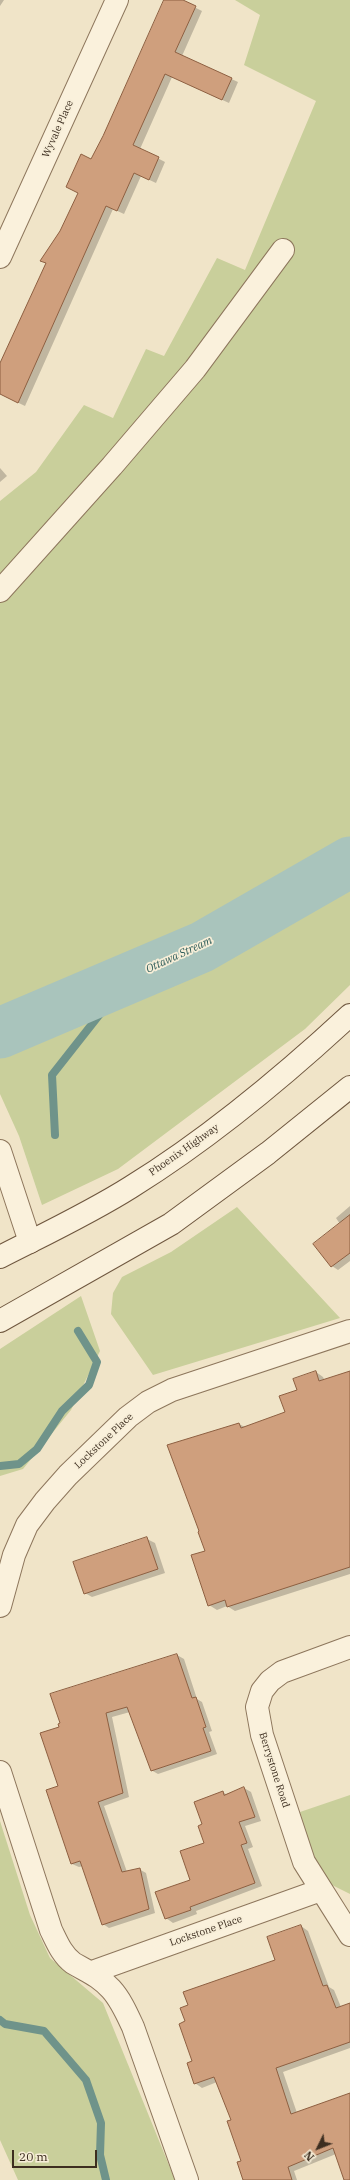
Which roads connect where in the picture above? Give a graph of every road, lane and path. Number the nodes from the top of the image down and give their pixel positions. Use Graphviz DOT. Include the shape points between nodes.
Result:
graph roads {
  1 [pos="117,0"];
  2 [pos="283,250"];
  3 [pos="0,257"];
  4 [pos="0,591"];
  5 [pos="350,1015"];
  6 [pos="350,1087"];
  7 [pos="0,1151"];
  8 [pos="30,1242"];
  9 [pos="0,1257"];
  10 [pos="0,1321"];
  11 [pos="350,1332"];
  12 [pos="0,1606"];
  13 [pos="350,1648"];
  14 [pos="0,1772"];
  15 [pos="321,1890"];
  16 [pos="350,1935"];
  17 [pos="92,1972"];
  18 [pos="188,2180"];
  1 -- 3 [label="street, Wyvale Place"];
  2 -- 4 [label="street" via="195,369"];
  5 -- 8 [label="street, Phoenix Highway" via="293,1067 214,1130 131,1188"];
  6 -- 10 [label="street" via="268,1153 171,1224"];
  7 -- 8 [label="street"];
  8 -- 9 [label="street, Phoenix Highway"];
  11 -- 12 [label="street, Lockstone Place" via="172,1390 148,1402 128,1417 68,1475 27,1525 14,1555"];
  13 -- 15 [label="street, Berrystone Road" via="282,1672 262,1691 257,1707 262,1735 304,1862"];
  14 -- 17 [label="street" via="51,1930 58,1945 73,1962"];
  15 -- 16 [label="street, Berrystone Road"];
  15 -- 17 [label="street, Lockstone Place"];
  17 -- 18 [label="street" via="112,1990 133,2027"];
}
